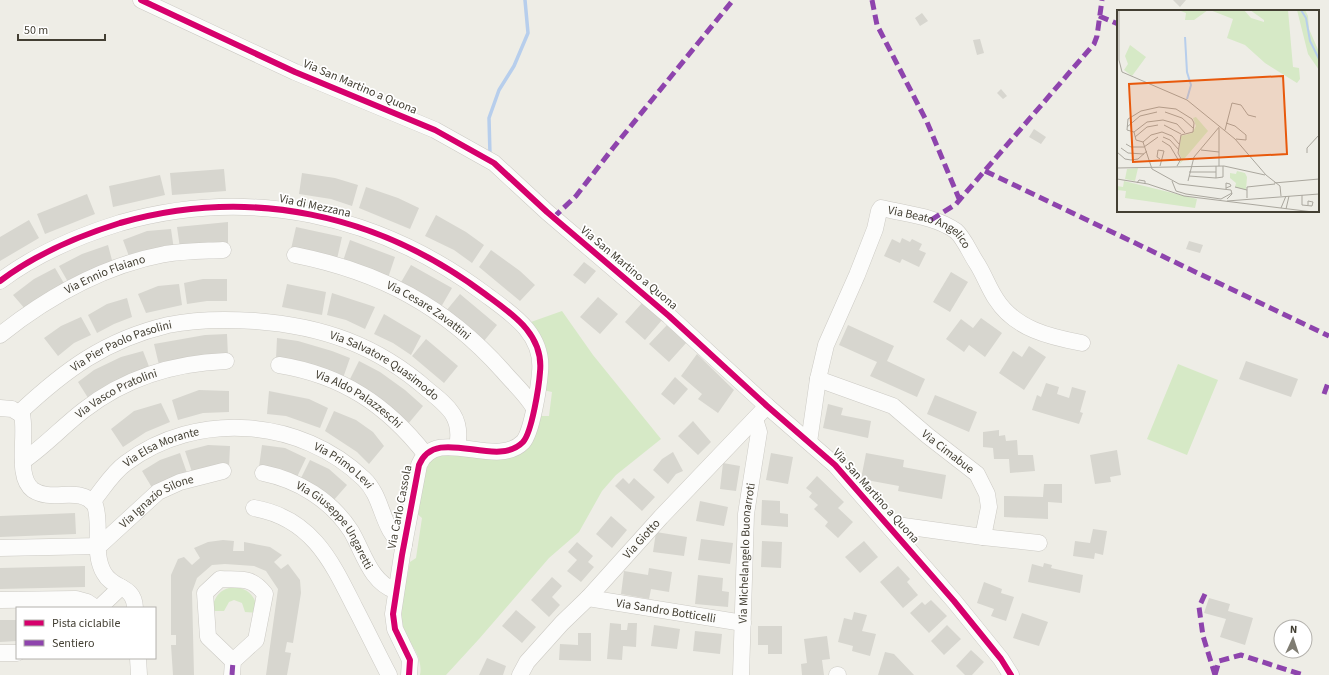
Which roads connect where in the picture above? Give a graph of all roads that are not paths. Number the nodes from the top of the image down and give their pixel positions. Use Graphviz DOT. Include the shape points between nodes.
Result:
graph roads {
  1 [pos="141,0"];
  2 [pos="222,250"];
  3 [pos="296,255"];
  4 [pos="0,281"];
  5 [pos="275,322"];
  6 [pos="0,335"];
  7 [pos="1082,343"];
  8 [pos="226,361"];
  9 [pos="279,365"];
  10 [pos="818,378"];
  11 [pos="0,408"];
  12 [pos="534,408"];
  13 [pos="19,413"];
  14 [pos="763,417"];
  15 [pos="249,428"];
  16 [pos="809,442"];
  17 [pos="457,447"];
  18 [pos="426,455"];
  19 [pos="23,461"];
  20 [pos="223,471"];
  21 [pos="263,473"];
  22 [pos="92,502"];
  23 [pos="254,508"];
  24 [pos="889,524"];
  25 [pos="983,537"];
  26 [pos="1039,543"];
  27 [pos="404,544"];
  28 [pos="99,546"];
  29 [pos="0,548"];
  30 [pos="121,587"];
  31 [pos="396,591"];
  32 [pos="588,598"];
  33 [pos="0,600"];
  34 [pos="94,607"];
  35 [pos="100,607"];
  36 [pos="136,607"];
  37 [pos="743,623"];
  38 [pos="0,653"];
  39 [pos="16,653"];
  40 [pos="138,659"];
  41 [pos="232,668"];
  42 [pos="139,675"];
  43 [pos="389,675"];
  44 [pos="409,675"];
  45 [pos="520,675"];
  46 [pos="742,675"];
  47 [pos="1011,675"];
  1 -- 14 [label="street, Via San Martino a Quona" via="295,72 435,130 494,163 547,212 669,316"];
  2 -- 6 [label="street, Via Ennio Flaiano" via="166,254 102,272 55,296"];
  3 -- 12 [label="street, Via Cesare Zavattini" via="339,265 367,275 437,312 475,341"];
  4 -- 12 [label="street, Via di Mezzana" via="36,258 77,238 158,214 206,208 248,207 324,217 370,231 420,252 473,285 518,321 535,339 540,352 540,379"];
  5 -- 13 [label="street, Via Pier Paolo Pasolini" via="211,320 149,330 97,352 64,373"];
  5 -- 17 [label="street, Via Salvatore Quasimodo" via="334,335 367,348 396,365 434,394 451,411 459,428"];
  7 -- 10 [label="street, Via Beato Angelico" via="1045,336 1010,316 996,299 957,232 942,223 881,208 857,275 826,344"];
  8 -- 19 [label="street, Via Vasco Pratolini" via="194,363 147,375 131,382 84,410"];
  9 -- 18 [label="street, Via Aldo Palazzeschi" via="320,375 364,396 394,418"];
  10 -- 16 [label="street, Via Beato Angelico"];
  10 -- 25 [label="street, Via Cimabue" via="893,406 977,474 990,507"];
  11 -- 13 [label="street" via="12,409"];
  12 -- 17 [label="street, Via Carlo Cassola" via="526,438 514,448 490,452"];
  13 -- 19 [label="street" via="23,421"];
  14 -- 16 [label="street, Via San Martino a Quona"];
  14 -- 32 [label="street, Via Giotto" via="661,517"];
  14 -- 37 [label="street, Via Michelangelo Buonarroti" via="746,514"];
  15 -- 22 [label="street, Via Elsa Morante" via="202,431 154,447 124,465"];
  15 -- 27 [label="street, Via Primo Levi" via="301,439 346,463 375,492 389,530"];
  16 -- 24 [label="street, Via San Martino a Quona" via="835,465"];
  17 -- 18 [label="street, Via Carlo Cassola" via="442,448"];
  18 -- 27 [label="street, Via Carlo Cassola" via="420,465"];
  19 -- 22 [label="street" via="25,478 34,491 78,495"];
  20 -- 28 [label="street, Via Ignazio Silone" via="180,482 158,492"];
  21 -- 31 [label="street, Via Giuseppe Ungaretti" via="290,480 323,501 348,527 378,580"];
  22 -- 28 [label="street" via="97,512"];
  23 -- 43 [label="street" via="280,515 294,523 310,535 322,549 340,578"];
  24 -- 25 [label="street"];
  24 -- 47 [label="street, Via San Martino a Quona" via="959,607"];
  25 -- 26 [label="street"];
  27 -- 31 [label="street, Via Carlo Cassola"];
  28 -- 29 [label="street"];
  28 -- 30 [label="street" via="100,563 104,573 110,581"];
  30 -- 35 [label="street"];
  30 -- 36 [label="street" via="131,593"];
  31 -- 44 [label="street, Via Carlo Cassola" via="393,619 396,632 410,660"];
  32 -- 37 [label="street, Via Sandro Botticelli"];
  32 -- 45 [label="street, Via Giotto" via="527,662"];
  33 -- 34 [label="street" via="76,599"];
  37 -- 46 [label="street, Via Michelangelo Buonarroti"];
  38 -- 39 [label="street"];
  40 -- 42 [label="street"];
  41 -- 41 [label="street" via="256,640 265,594 257,584 250,581 220,579 205,593 208,638"];
}
